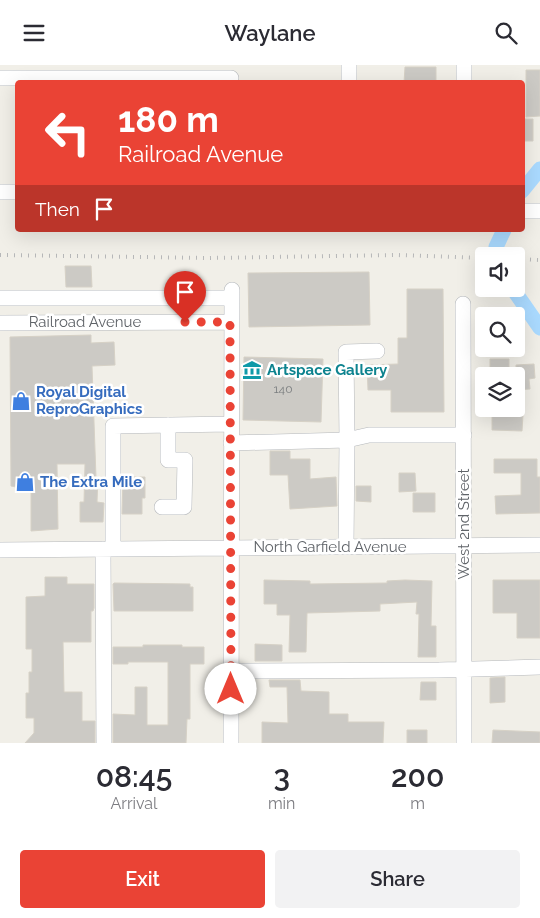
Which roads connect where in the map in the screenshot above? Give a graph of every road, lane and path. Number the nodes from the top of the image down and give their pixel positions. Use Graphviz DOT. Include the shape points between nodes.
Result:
graph roads {
  1 [pos="349,65"];
  2 [pos="464,65"];
  3 [pos="109,72"];
  4 [pos="231,75"];
  5 [pos="0,78"];
  6 [pos="349,80"];
  7 [pos="464,80"];
  8 [pos="0,192"];
  9 [pos="15,192"];
  10 [pos="0,298"];
  11 [pos="463,304"];
  12 [pos="230,322"];
  13 [pos="0,323"];
  14 [pos="378,351"];
  15 [pos="230,424"];
  16 [pos="168,425"];
  17 [pos="464,435"];
  18 [pos="347,440"];
  19 [pos="231,443"];
  20 [pos="162,507"];
  21 [pos="540,545"];
  22 [pos="464,546"];
  23 [pos="346,547"];
  24 [pos="231,548"];
  25 [pos="108,549"];
  26 [pos="0,550"];
  27 [pos="540,667"];
  28 [pos="464,670"];
  29 [pos="231,671"];
  30 [pos="104,743"];
  31 [pos="231,743"];
  32 [pos="464,743"];
  1 -- 6 [label="street"];
  2 -- 7 [label="street"];
  3 -- 4 [label="street"];
  3 -- 5 [label="street"];
  8 -- 9 [label="street"];
  10 -- 12 [label="street" via="232,294"];
  11 -- 17 [label="street, West 2nd Street"];
  12 -- 13 [label="street, Railroad Avenue"];
  12 -- 15 [label="street"];
  14 -- 18 [label="street" via="346,352"];
  15 -- 16 [label="street"];
  15 -- 19 [label="street"];
  16 -- 20 [label="street" via="168,460 185,460 184,507"];
  16 -- 25 [label="street" via="113,426"];
  17 -- 18 [label="street" via="369,435"];
  17 -- 22 [label="street, West 2nd Street"];
  18 -- 19 [label="street"];
  18 -- 23 [label="street"];
  19 -- 24 [label="street"];
  21 -- 22 [label="street, North Garfield Avenue"];
  22 -- 23 [label="street, North Garfield Avenue"];
  22 -- 28 [label="street, West 2nd Street"];
  23 -- 24 [label="street, North Garfield Avenue"];
  24 -- 25 [label="street, North Garfield Avenue"];
  24 -- 29 [label="street"];
  25 -- 26 [label="street, North Garfield Avenue"];
  25 -- 30 [label="street"];
  27 -- 28 [label="street"];
  28 -- 29 [label="street"];
  28 -- 32 [label="street, West 2nd Street"];
  29 -- 31 [label="street"];
}
